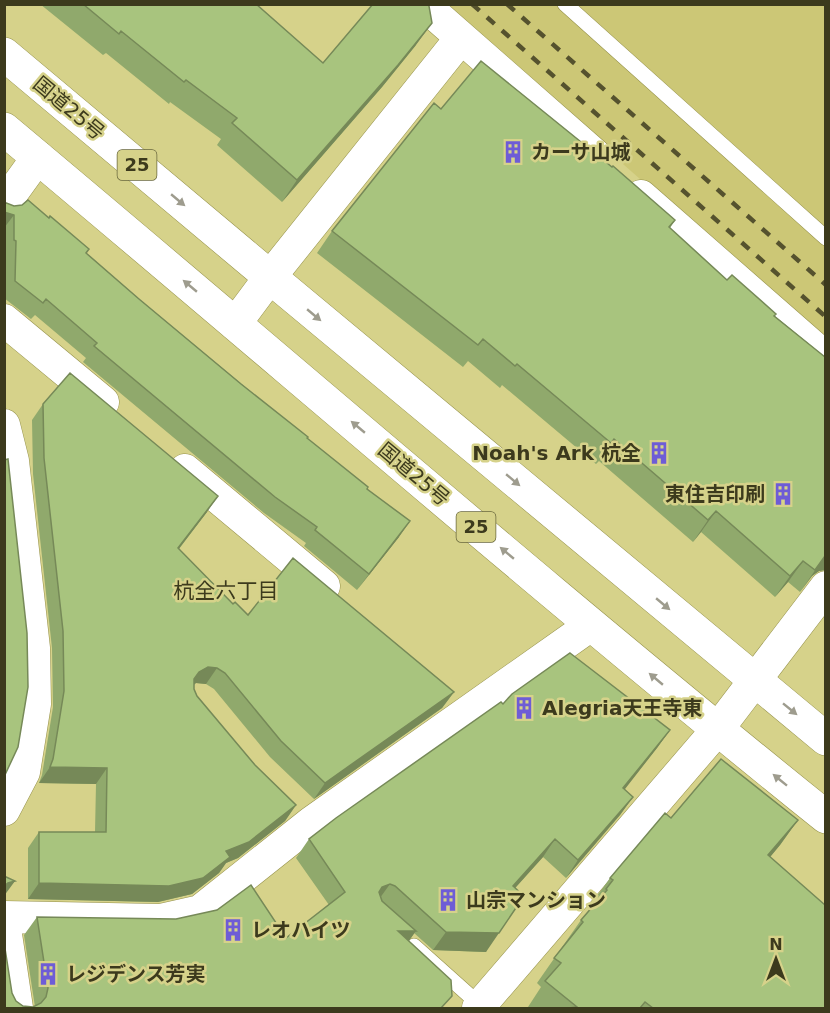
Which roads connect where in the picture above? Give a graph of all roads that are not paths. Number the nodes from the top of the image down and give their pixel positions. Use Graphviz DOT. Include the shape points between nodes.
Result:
graph roads {
  1 [pos="423,4"];
  2 [pos="565,4"];
  3 [pos="461,38"];
  4 [pos="4,54"];
  5 [pos="4,129"];
  6 [pos="38,157"];
  7 [pos="4,204"];
  8 [pos="825,238"];
  9 [pos="270,277"];
  10 [pos="4,320"];
  11 [pos="235,324"];
  12 [pos="825,358"];
  13 [pos="124,419"];
  14 [pos="4,425"];
  15 [pos="160,449"];
  16 [pos="9,461"];
  17 [pos="825,587"];
  18 [pos="344,602"];
  19 [pos="591,625"];
  20 [pos="753,680"];
  21 [pos="717,730"];
  22 [pos="825,739"];
  23 [pos="289,799"];
  24 [pos="4,810"];
  25 [pos="825,817"];
  26 [pos="312,822"];
  27 [pos="4,919"];
  28 [pos="402,936"];
  29 [pos="480,1007"];
  30 [pos="17,1008"];
  1 -- 3 [label="street"];
  2 -- 8 [label="lane"];
  3 -- 9 [label="street"];
  3 -- 12 [label="street"];
  4 -- 9 [label="highway, 国道25号 / 25, one-way"];
  5 -- 6 [label="highway, 国道25号 / 25"];
  6 -- 7 [label="street"];
  11 -- 6 [label="highway, 国道25号 / 25, one-way"];
  9 -- 11 [label="street"];
  9 -- 20 [label="highway, 国道25号 / 25, one-way"];
  10 -- 13 [label="street"];
  19 -- 11 [label="highway, 国道25号 / 25, one-way"];
  14 -- 16 [label="street"];
  15 -- 18 [label="street"];
  16 -- 24 [label="street" via="34,648 35,704 24,772"];
  17 -- 20 [label="street"];
  21 -- 19 [label="highway, 国道25号 / 25, one-way"];
  19 -- 26 [label="street" via="463,701"];
  20 -- 21 [label="street"];
  20 -- 22 [label="highway, 国道25号 / 25, one-way"];
  25 -- 21 [label="highway, 国道25号 / 25, one-way"];
  21 -- 29 [label="street"];
  23 -- 26 [label="street"];
  26 -- 27 [label="street" via="200,911 160,920"];
  27 -- 30 [label="street"];
  28 -- 29 [label="lane"];
}
